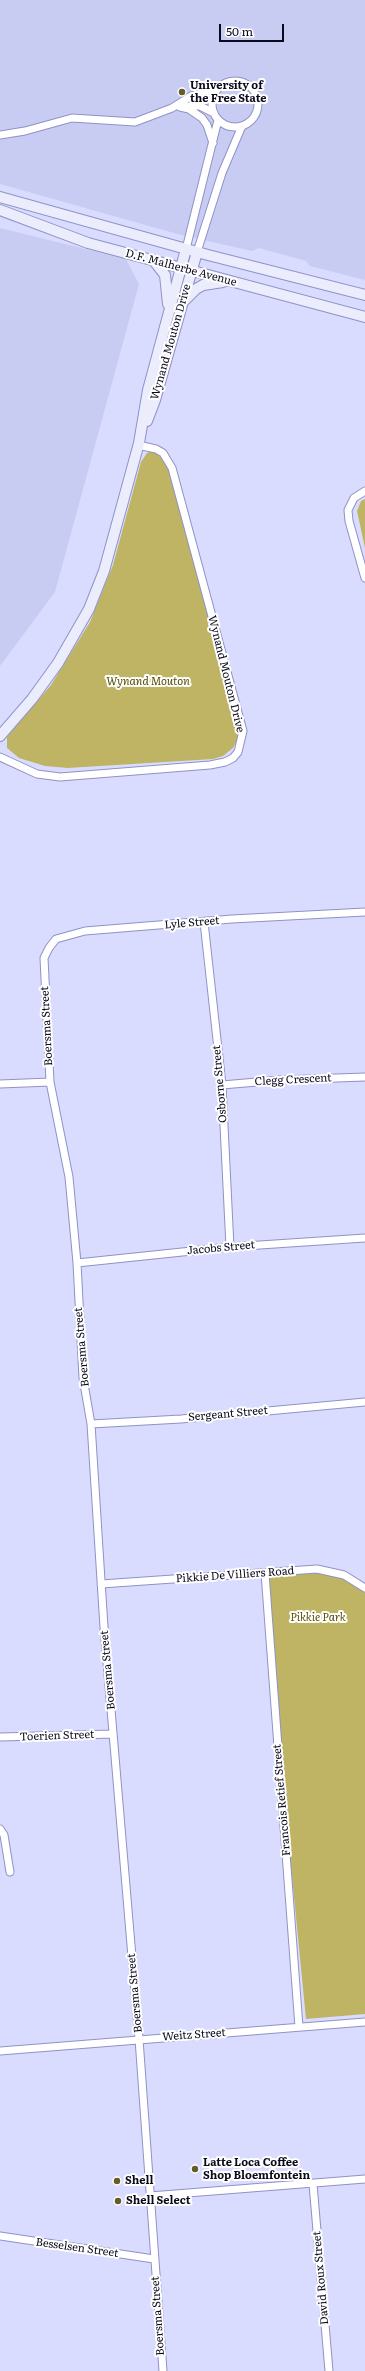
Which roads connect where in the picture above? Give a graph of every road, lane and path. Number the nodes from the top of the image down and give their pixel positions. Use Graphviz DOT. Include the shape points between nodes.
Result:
graph roads {
  1 [pos="216,91"];
  2 [pos="180,107"];
  3 [pos="172,108"];
  4 [pos="214,113"];
  5 [pos="218,120"];
  6 [pos="242,126"];
  7 [pos="0,135"];
  8 [pos="213,143"];
  9 [pos="0,197"];
  10 [pos="0,210"];
  11 [pos="186,249"];
  12 [pos="197,252"];
  13 [pos="154,261"];
  14 [pos="181,268"];
  15 [pos="192,271"];
  16 [pos="235,283"];
  17 [pos="365,295"];
  18 [pos="180,306"];
  19 [pos="365,317"];
  20 [pos="167,318"];
  21 [pos="138,444"];
  22 [pos="365,491"];
  23 [pos="365,578"];
  24 [pos="0,736"];
  25 [pos="0,757"];
  26 [pos="365,912"];
  27 [pos="204,922"];
  28 [pos="44,971"];
  29 [pos="365,1077"];
  30 [pos="50,1082"];
  31 [pos="0,1084"];
  32 [pos="222,1085"];
  33 [pos="365,1238"];
  34 [pos="230,1247"];
  35 [pos="77,1263"];
  36 [pos="365,1402"];
  37 [pos="91,1424"];
  38 [pos="265,1573"];
  39 [pos="101,1584"];
  40 [pos="365,1588"];
  41 [pos="113,1734"];
  42 [pos="0,1737"];
  43 [pos="0,1828"];
  44 [pos="10,1872"];
  45 [pos="365,2022"];
  46 [pos="299,2027"];
  47 [pos="139,2038"];
  48 [pos="0,2051"];
  49 [pos="365,2179"];
  50 [pos="313,2184"];
  51 [pos="150,2196"];
  52 [pos="0,2236"];
  53 [pos="154,2259"];
  54 [pos="163,2371"];
  55 [pos="329,2371"];
  1 -- 3 [label="street" via="191,96"];
  1 -- 4 [label="street" via="212,102"];
  1 -- 6 [label="street" via="222,85 234,81 246,83 252,88 258,105 256,114 250,122"];
  2 -- 3 [label="street"];
  2 -- 4 [label="street" via="200,106"];
  2 -- 8 [label="street" via="189,108 202,118"];
  3 -- 7 [label="street" via="135,122 72,118"];
  4 -- 5 [label="street"];
  5 -- 6 [label="street" via="225,125"];
  5 -- 8 [label="street, Wynand Mouton Drive"];
  6 -- 12 [label="street, Wynand Mouton Drive" via="222,172"];
  8 -- 11 [label="street, Wynand Mouton Drive"];
  9 -- 11 [label="street, D.F. Malherbe Avenue"];
  10 -- 13 [label="street, D.F. Malherbe Avenue" via="88,243"];
  11 -- 12 [label="street, D.F. Malherbe Avenue"];
  11 -- 14 [label="street, Wynand Mouton Drive"];
  12 -- 15 [label="street, Wynand Mouton Drive"];
  12 -- 17 [label="street, D.F. Malherbe Avenue"];
  13 -- 14 [label="street, D.F. Malherbe Avenue"];
  13 -- 20 [label="street" via="165,275"];
  14 -- 15 [label="street, D.F. Malherbe Avenue"];
  14 -- 20 [label="street, Wynand Mouton Drive"];
  15 -- 16 [label="street, D.F. Malherbe Avenue"];
  15 -- 18 [label="street, Wynand Mouton Drive"];
  16 -- 18 [label="street" via="204,285 189,295"];
  16 -- 19 [label="street, D.F. Malherbe Avenue"];
  18 -- 21 [label="street, Wynand Mouton Drive" via="155,400"];
  20 -- 21 [label="street, Wynand Mouton Drive" via="148,390"];
  21 -- 24 [label="street, Wynand Mouton Drive" via="114,542 89,609 58,663 32,699"];
  21 -- 25 [label="street, Wynand Mouton Drive" via="162,453 172,468 243,731 238,752 225,762 210,765 60,777 37,774"];
  22 -- 23 [label="street" via="354,498 348,510"];
  26 -- 27 [label="street, Lyle Street"];
  27 -- 28 [label="street, Lyle Street" via="66,935 56,939 49,948 44,958"];
  27 -- 32 [label="street, Osborne Street"];
  28 -- 30 [label="street, Boersma Street"];
  29 -- 32 [label="street, Clegg Crescent"];
  30 -- 31 [label="street"];
  30 -- 35 [label="street, Boersma Street" via="69,1177"];
  32 -- 34 [label="street, Osborne Street"];
  33 -- 34 [label="street, Jacobs Street"];
  34 -- 35 [label="street, Jacobs Street"];
  35 -- 37 [label="street, Boersma Street" via="83,1378"];
  36 -- 37 [label="street, Sergeant Street" via="181,1419"];
  37 -- 39 [label="street, Boersma Street"];
  38 -- 39 [label="street, Pikkie De Villiers Road"];
  38 -- 40 [label="street, Pikkie De Villiers Road" via="317,1569 359,1582"];
  38 -- 46 [label="street, Francois Retief Street"];
  39 -- 41 [label="street, Boersma Street"];
  41 -- 42 [label="street, Toerien Street"];
  41 -- 47 [label="street, Boersma Street"];
  43 -- 44 [label="street" via="4,1835"];
  45 -- 46 [label="street, Weitz Street"];
  46 -- 47 [label="street, Weitz Street"];
  47 -- 48 [label="street, Weitz Street"];
  47 -- 51 [label="street, Boersma Street"];
  49 -- 50 [label="street"];
  50 -- 51 [label="street"];
  50 -- 55 [label="street, David Roux Street"];
  51 -- 53 [label="street, Boersma Street"];
  52 -- 53 [label="street, Besselsen Street"];
  53 -- 54 [label="street, Boersma Street"];
}
